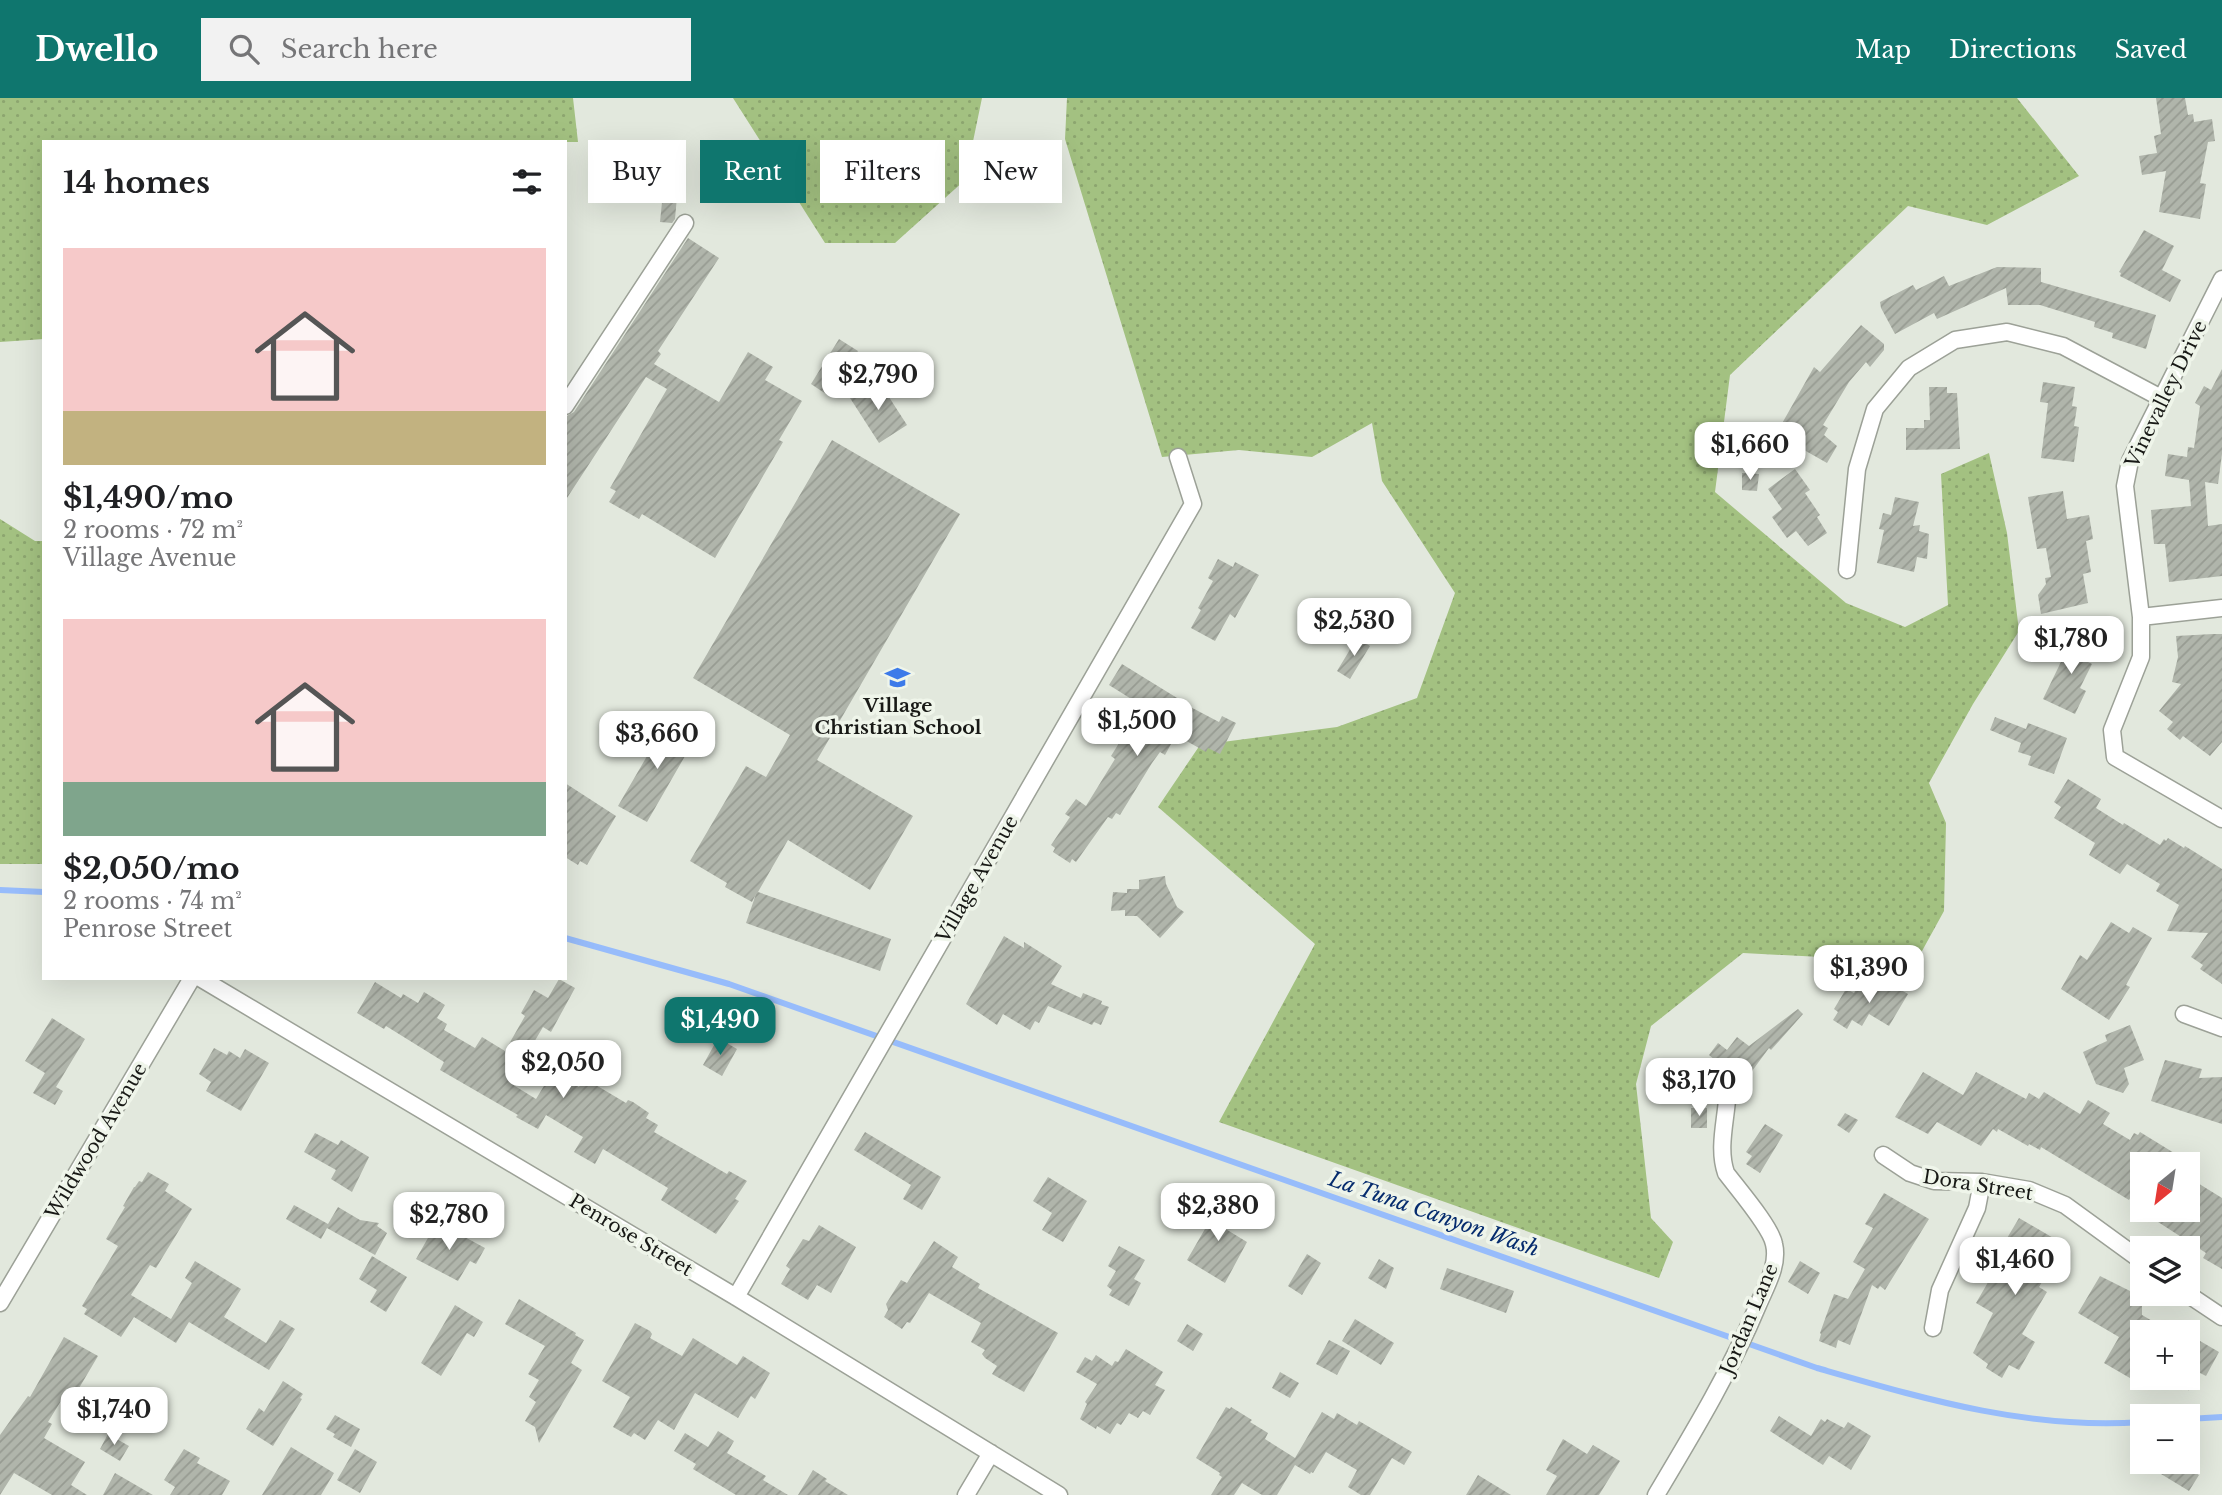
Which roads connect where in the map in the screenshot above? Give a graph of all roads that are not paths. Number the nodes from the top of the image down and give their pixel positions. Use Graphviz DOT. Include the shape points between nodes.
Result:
graph roads {
  1 [pos="685,223"];
  2 [pos="2222,279"];
  3 [pos="2161,398"];
  4 [pos="567,403"];
  5 [pos="1178,457"];
  6 [pos="1847,570"];
  7 [pos="2222,608"];
  8 [pos="2141,617"];
  9 [pos="2222,819"];
  10 [pos="191,980"];
  11 [pos="203,980"];
  12 [pos="2184,1014"];
  13 [pos="2222,1028"];
  14 [pos="1727,1100"];
  15 [pos="1883,1155"];
  16 [pos="1982,1182"];
  17 [pos="2130,1252"];
  18 [pos="736,1297"];
  19 [pos="2200,1302"];
  20 [pos="0,1303"];
  21 [pos="2222,1317"];
  22 [pos="1933,1328"];
  23 [pos="991,1453"];
  24 [pos="967,1495"];
  25 [pos="1059,1495"];
  26 [pos="1656,1495"];
  1 -- 4 [label="street"];
  2 -- 3 [label="street, Vinevalley Drive"];
  3 -- 6 [label="street" via="2063,346 2007,332 1955,340 1909,368 1875,409 1857,469"];
  3 -- 8 [label="street, Vinevalley Drive" via="2130,461 2125,486"];
  5 -- 18 [label="street, Village Avenue" via="1193,504"];
  7 -- 8 [label="street"];
  8 -- 9 [label="street, Vinevalley Drive" via="2141,657 2112,730 2115,757"];
  10 -- 20 [label="street, Wildwood Avenue"];
  11 -- 18 [label="street, Penrose Street"];
  12 -- 13 [label="street"];
  14 -- 26 [label="street, Jordan Lane" via="1723,1164 1774,1240 1776,1254 1738,1352"];
  15 -- 16 [label="street, Dora Street" via="1910,1173 1934,1181"];
  16 -- 17 [label="street, Dora Street" via="2029,1190 2065,1205"];
  16 -- 22 [label="street" via="1977,1208 1940,1290"];
  18 -- 23 [label="street, Penrose Street"];
  19 -- 21 [label="street"];
  23 -- 24 [label="street"];
  23 -- 25 [label="street, Penrose Street"];
}
